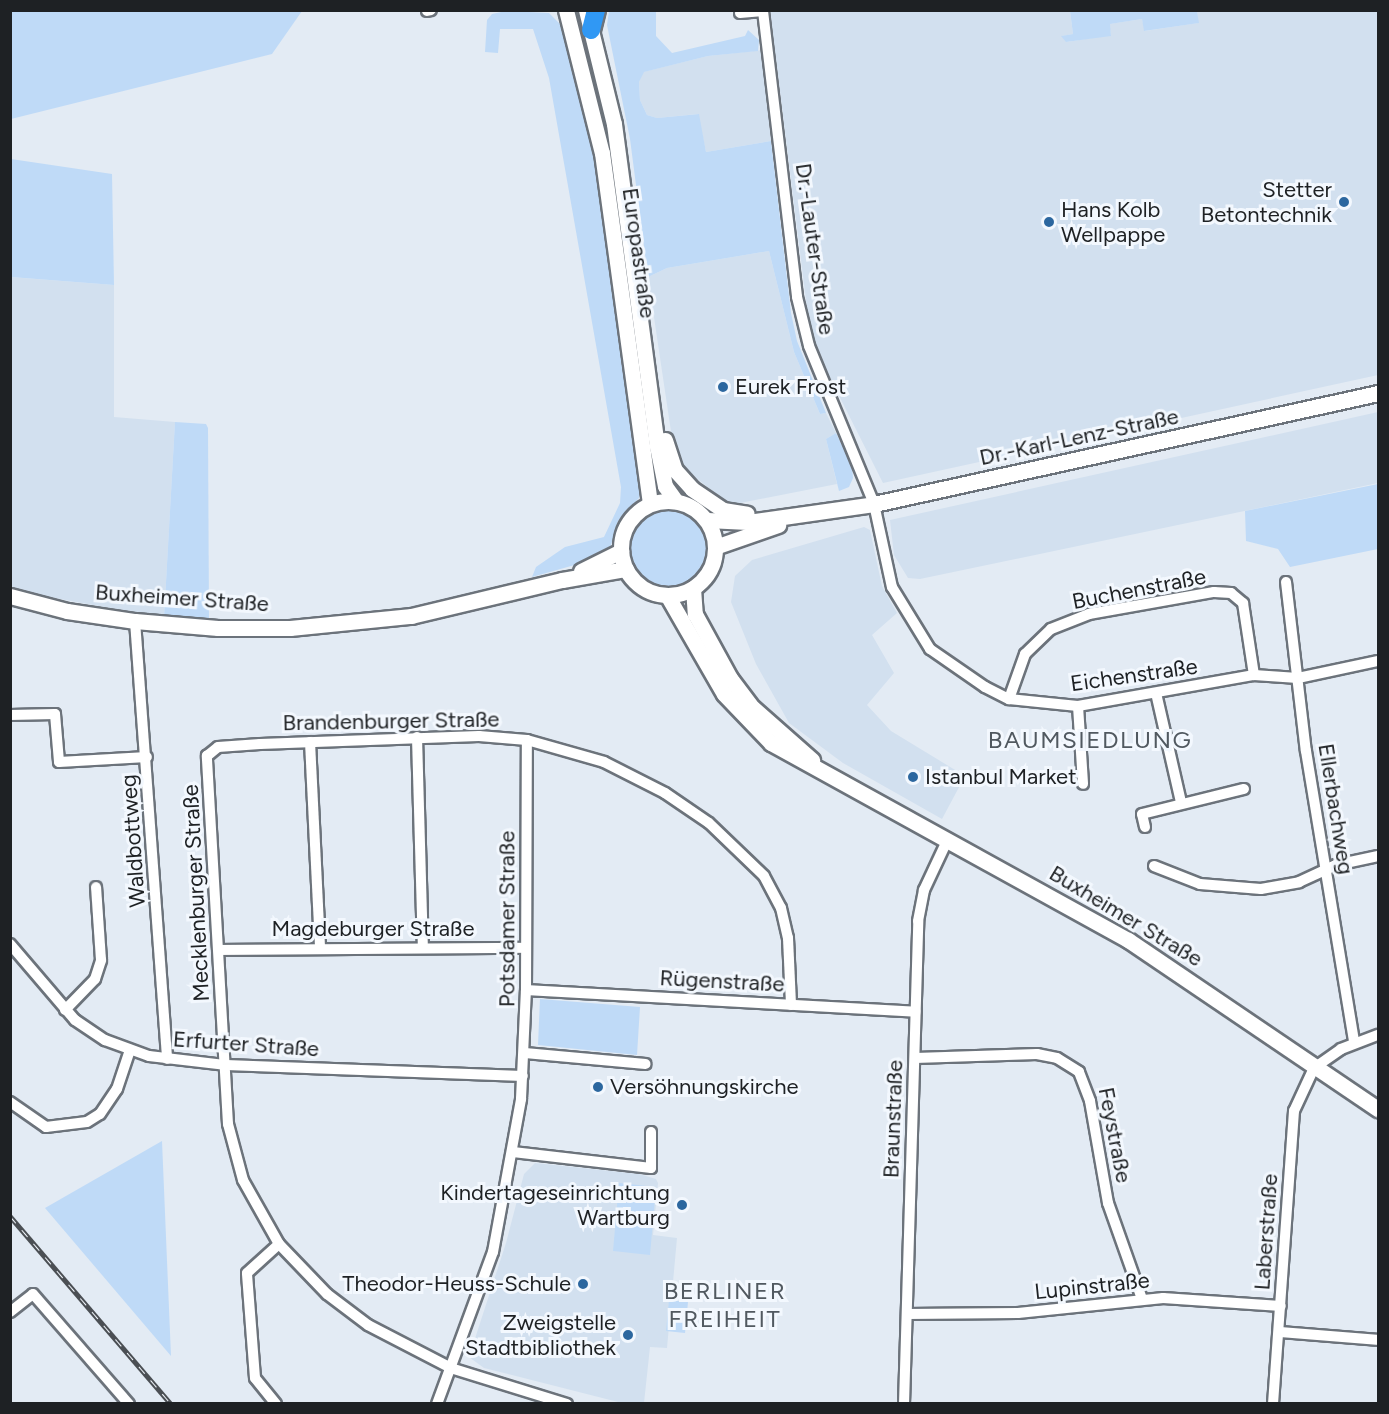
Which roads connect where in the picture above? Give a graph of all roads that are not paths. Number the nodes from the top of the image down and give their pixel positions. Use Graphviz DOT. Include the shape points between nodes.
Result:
graph roads {
  1 [pos="558,10"];
  2 [pos="586,10"];
  3 [pos="596,10"];
  4 [pos="740,13"];
  5 [pos="568,16"];
  6 [pos="591,30"];
  7 [pos="1378,393"];
  8 [pos="652,406"];
  9 [pos="676,501"];
  10 [pos="650,504"];
  11 [pos="874,504"];
  12 [pos="788,518"];
  13 [pos="706,520"];
  14 [pos="716,547"];
  15 [pos="621,551"];
  16 [pos="626,569"];
  17 [pos="562,580"];
  18 [pos="1286,582"];
  19 [pos="693,588"];
  20 [pos="667,595"];
  21 [pos="10,596"];
  22 [pos="135,621"];
  23 [pos="1378,661"];
  24 [pos="1254,675"];
  25 [pos="1299,678"];
  26 [pos="1156,693"];
  27 [pos="1009,699"];
  28 [pos="1078,706"];
  29 [pos="10,715"];
  30 [pos="417,736"];
  31 [pos="527,740"];
  32 [pos="310,742"];
  33 [pos="207,756"];
  34 [pos="147,758"];
  35 [pos="838,781"];
  36 [pos="1083,784"];
  37 [pos="1244,789"];
  38 [pos="1181,802"];
  39 [pos="1145,827"];
  40 [pos="947,841"];
  41 [pos="1378,856"];
  42 [pos="1154,866"];
  43 [pos="1326,872"];
  44 [pos="96,887"];
  45 [pos="10,944"];
  46 [pos="320,947"];
  47 [pos="423,947"];
  48 [pos="526,948"];
  49 [pos="220,950"];
  50 [pos="526,990"];
  51 [pos="791,1005"];
  52 [pos="65,1010"];
  53 [pos="915,1012"];
  54 [pos="1378,1035"];
  55 [pos="1354,1042"];
  56 [pos="130,1050"];
  57 [pos="525,1053"];
  58 [pos="915,1058"];
  59 [pos="167,1059"];
  60 [pos="646,1064"];
  61 [pos="226,1065"];
  62 [pos="1314,1068"];
  63 [pos="523,1076"];
  64 [pos="10,1102"];
  65 [pos="1378,1109"];
  66 [pos="651,1131"];
  67 [pos="513,1152"];
  68 [pos="279,1244"];
  69 [pos="1142,1299"];
  70 [pos="1281,1306"];
  71 [pos="10,1312"];
  72 [pos="907,1314"];
  73 [pos="1279,1332"];
  74 [pos="1378,1340"];
  75 [pos="451,1368"];
  76 [pos="129,1404"];
  77 [pos="276,1404"];
  78 [pos="437,1404"];
  79 [pos="567,1404"];
  80 [pos="904,1404"];
  81 [pos="1273,1404"];
  1 -- 5 [label="main road"];
  2 -- 6 [label="main road, Europastraße"];
  3 -- 6 [label="highway"];
  4 -- 11 [label="street, Dr.-Lauter-Straße" via="763,11 803,324 821,380"];
  5 -- 10 [label="main road, Europastraße" via="602,153"];
  6 -- 8 [label="main road, Europastraße" via="614,124"];
  7 -- 11 [label="main road, Dr.-Karl-Lenz-Straße"];
  8 -- 9 [label="main road, Europastraße" via="665,486"];
  8 -- 12 [label="main road" via="675,470 692,489 732,513 769,511"];
  9 -- 10 [label="main road"];
  9 -- 13 [label="main road" via="693,508"];
  10 -- 15 [label="main road" via="628,523"];
  11 -- 12 [label="main road, Dr.-Karl-Lenz-Straße"];
  11 -- 27 [label="street, Eichenstraße" via="892,586 930,649"];
  12 -- 13 [label="main road, Dr.-Karl-Lenz-Straße" via="748,522"];
  12 -- 14 [label="main road, Dr.-Karl-Lenz-Straße"];
  13 -- 14 [label="main road"];
  14 -- 19 [label="main road" via="712,566"];
  15 -- 16 [label="main road"];
  15 -- 17 [label="main road, Buxheimer Straße"];
  16 -- 17 [label="main road, Buxheimer Straße"];
  16 -- 20 [label="main road" via="647,590"];
  17 -- 22 [label="main road, Buxheimer Straße" via="411,616 331,626 218,628"];
  18 -- 25 [label="street, Ellerbachweg"];
  19 -- 20 [label="main road"];
  19 -- 35 [label="main road, Buxheimer Straße" via="695,614 730,678 753,708"];
  20 -- 35 [label="main road, Buxheimer Straße" via="710,674 741,713 771,743"];
  21 -- 22 [label="main road, Buxheimer Straße" via="67,611"];
  22 -- 34 [label="street, Waldbottweg"];
  23 -- 25 [label="street, Eichenstraße"];
  24 -- 25 [label="street, Eichenstraße"];
  24 -- 26 [label="street, Eichenstraße"];
  24 -- 27 [label="street, Buchenstraße" via="1243,603 1231,593 1214,592 1089,614 1051,629 1025,654"];
  25 -- 43 [label="street, Ellerbachweg" via="1306,751"];
  26 -- 28 [label="street, Eichenstraße"];
  26 -- 38 [label="street"];
  27 -- 28 [label="street, Eichenstraße"];
  28 -- 36 [label="street"];
  29 -- 34 [label="street" via="55,714 59,762"];
  30 -- 31 [label="street, Brandenburger Straße"];
  30 -- 32 [label="street, Brandenburger Straße"];
  30 -- 47 [label="street"];
  31 -- 48 [label="street, Potsdamer Straße"];
  31 -- 51 [label="street, Brandenburger Straße" via="589,756 641,780 709,823 748,859 774,891 781,908 790,955"];
  32 -- 33 [label="street, Brandenburger Straße" via="218,747"];
  32 -- 46 [label="street"];
  33 -- 49 [label="street, Mecklenburger Straße"];
  34 -- 59 [label="street, Waldbottweg"];
  35 -- 40 [label="main road, Buxheimer Straße"];
  37 -- 38 [label="street"];
  38 -- 39 [label="street" via="1142,814"];
  40 -- 53 [label="street, Braunstraße" via="921,900"];
  40 -- 62 [label="main road, Buxheimer Straße" via="1128,940"];
  41 -- 43 [label="street" via="1336,865"];
  42 -- 43 [label="street" via="1200,884 1245,890 1299,882"];
  43 -- 55 [label="street, Ellerbachweg"];
  44 -- 52 [label="street" via="101,960 95,979"];
  45 -- 52 [label="street, Erfurter Straße"];
  46 -- 47 [label="street, Magdeburger Straße"];
  46 -- 49 [label="street, Magdeburger Straße"];
  47 -- 48 [label="street, Magdeburger Straße"];
  48 -- 50 [label="street, Potsdamer Straße"];
  49 -- 61 [label="street, Mecklenburger Straße"];
  50 -- 51 [label="street, Rügenstraße"];
  50 -- 57 [label="street, Potsdamer Straße"];
  51 -- 53 [label="street, Rügenstraße"];
  52 -- 56 [label="street, Erfurter Straße" via="89,1031"];
  53 -- 58 [label="street, Braunstraße"];
  54 -- 55 [label="street"];
  55 -- 62 [label="street"];
  56 -- 59 [label="street, Erfurter Straße"];
  56 -- 64 [label="street" via="117,1089 100,1114 87,1122 46,1127"];
  57 -- 60 [label="street"];
  57 -- 63 [label="street, Potsdamer Straße"];
  58 -- 69 [label="street, Feystraße" via="1037,1054 1057,1058 1078,1072 1090,1101 1106,1195"];
  58 -- 72 [label="street, Braunstraße"];
  59 -- 61 [label="street, Erfurter Straße"];
  61 -- 63 [label="street, Erfurter Straße"];
  61 -- 68 [label="street, Mecklenburger Straße" via="228,1124 243,1180"];
  62 -- 65 [label="main road, Buxheimer Straße"];
  62 -- 70 [label="street, Laberstraße" via="1293,1111"];
  63 -- 67 [label="street, Potsdamer Straße"];
  66 -- 67 [label="street" via="651,1168"];
  67 -- 75 [label="street, Potsdamer Straße" via="493,1252"];
  68 -- 75 [label="street, Mecklenburger Straße" via="327,1294 368,1325"];
  68 -- 77 [label="street" via="247,1273 255,1378"];
  69 -- 70 [label="street, Lupinstraße"];
  69 -- 72 [label="street, Lupinstraße" via="1018,1313"];
  70 -- 73 [label="street, Laberstraße"];
  71 -- 76 [label="street" via="33,1294"];
  72 -- 80 [label="street, Braunstraße"];
  73 -- 74 [label="street"];
  73 -- 81 [label="street, Laberstraße"];
  75 -- 78 [label="street, Potsdamer Straße"];
  75 -- 79 [label="street, Mecklenburger Straße"];
}
